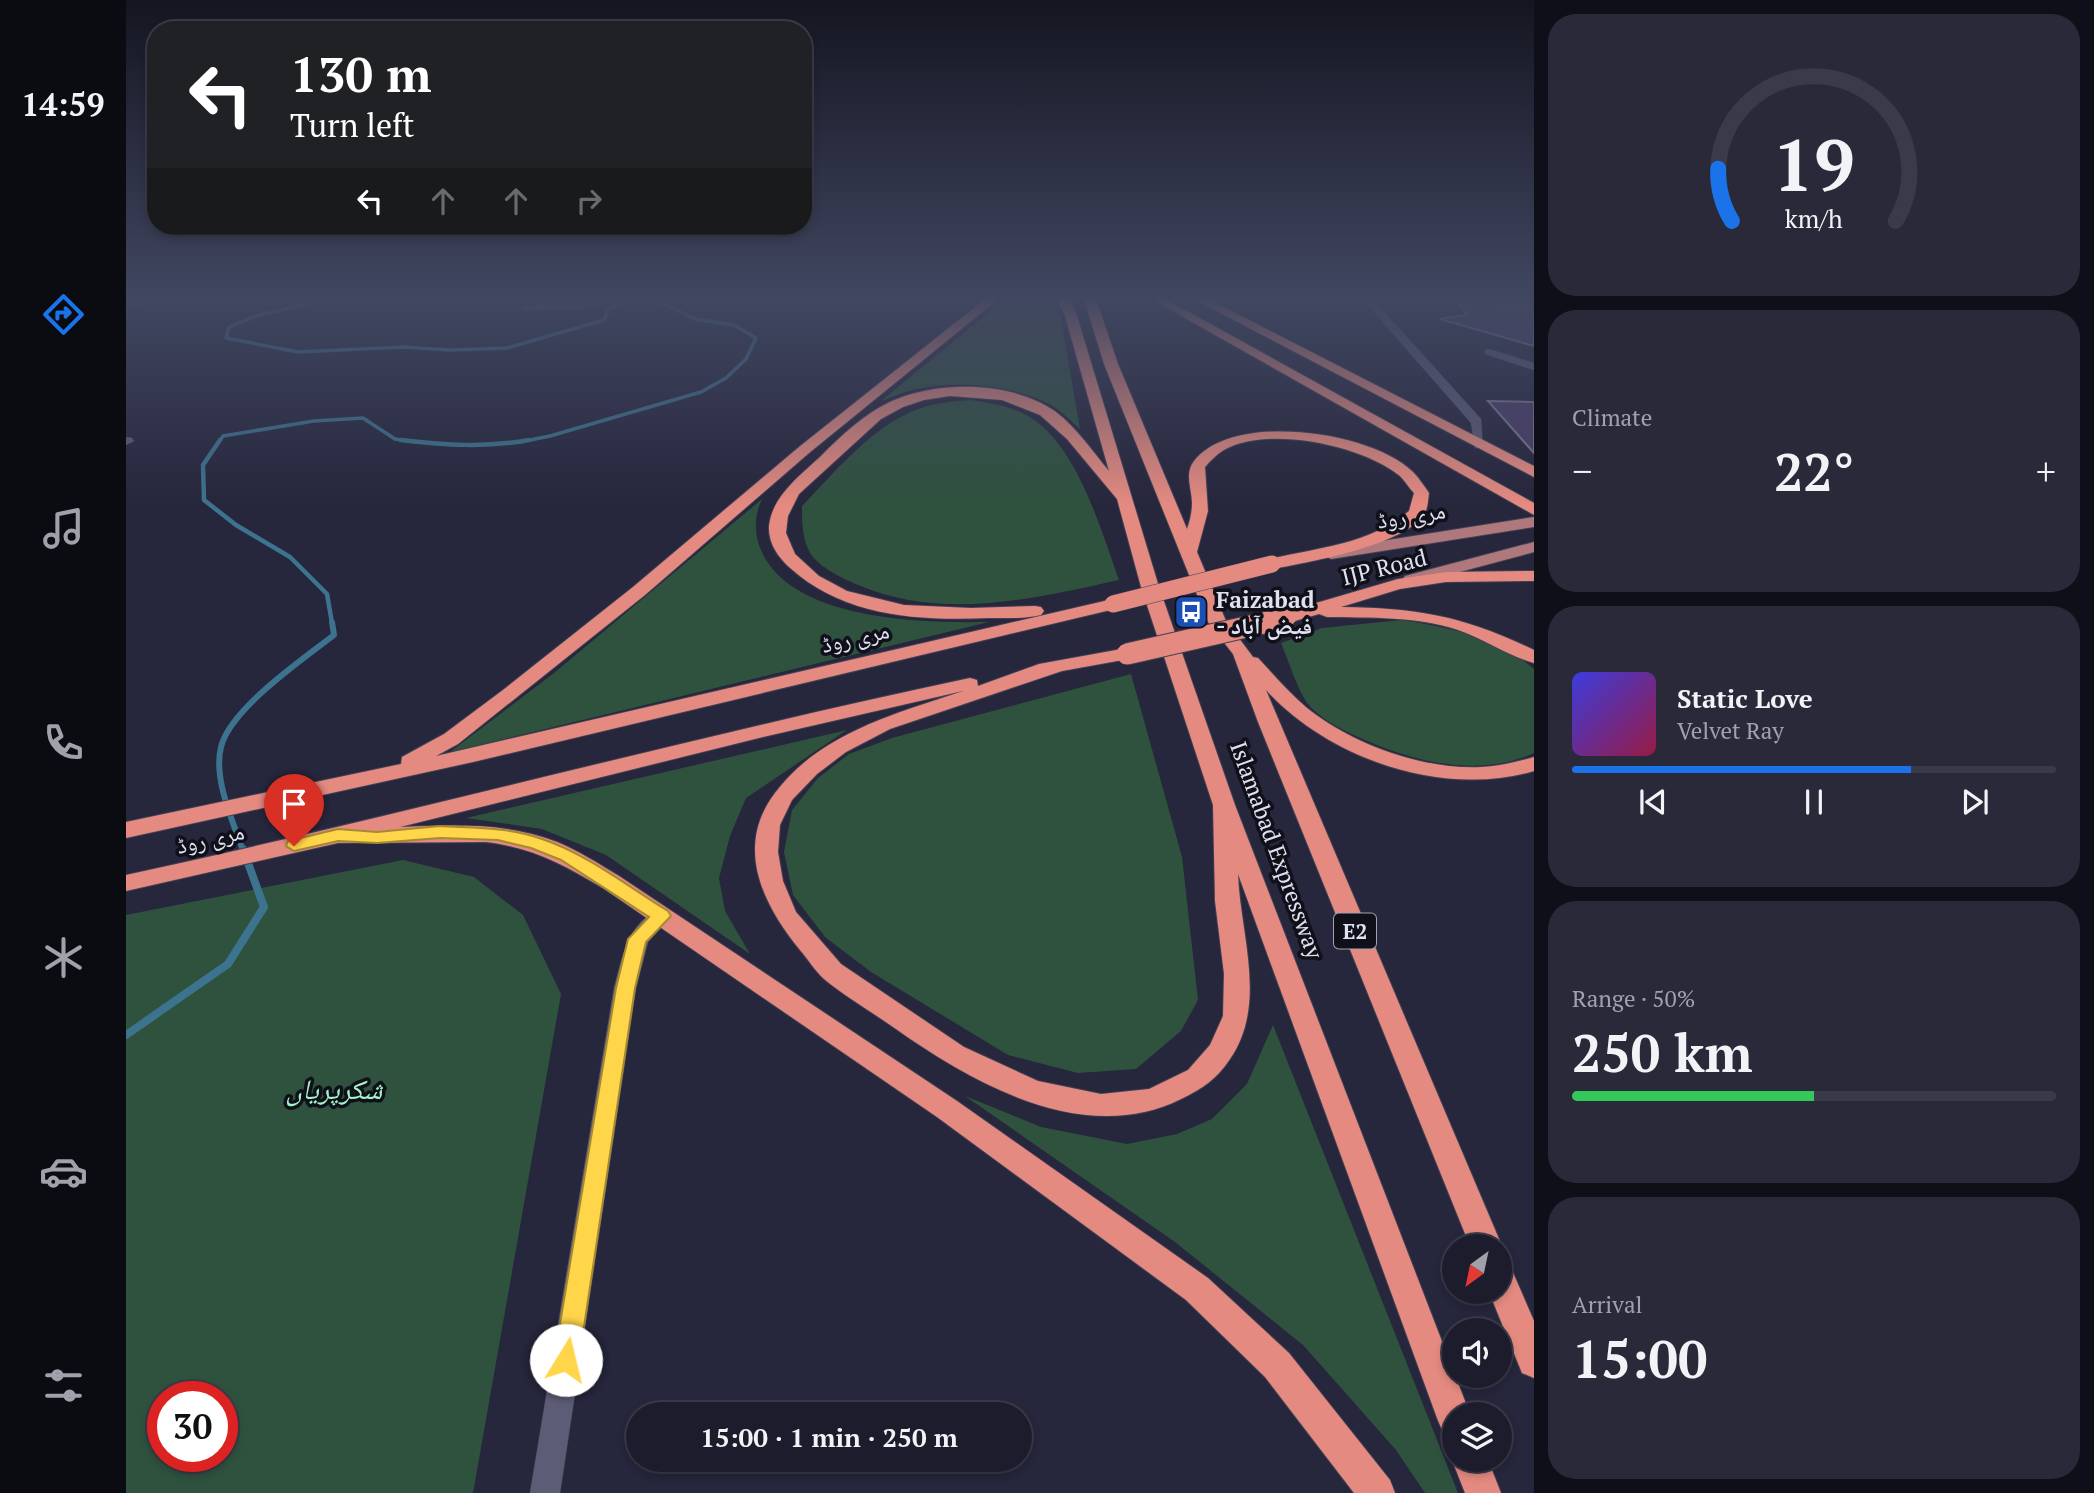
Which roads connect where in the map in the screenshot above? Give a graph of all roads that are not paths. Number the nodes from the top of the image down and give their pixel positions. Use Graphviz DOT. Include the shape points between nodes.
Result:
graph roads {
  1 [pos="909,366"];
  2 [pos="1084,366"];
  3 [pos="1112,366"];
  4 [pos="1276,366"];
  5 [pos="1327,366"];
  6 [pos="1427,366"];
  7 [pos="1479,445"];
  8 [pos="1534,472"];
  9 [pos="1125,498"];
  10 [pos="1534,510"];
  11 [pos="1534,522"];
  12 [pos="1534,547"];
  13 [pos="1189,551"];
  14 [pos="1312,557"];
  15 [pos="1534,576"];
  16 [pos="1398,584"];
  17 [pos="1084,609"];
  18 [pos="1312,611"];
  19 [pos="1288,617"];
  20 [pos="1242,653"];
  21 [pos="1534,657"];
  22 [pos="1058,666"];
  23 [pos="1534,764"];
  24 [pos="390,773"];
  25 [pos="1224,805"];
  26 [pos="126,830"];
  27 [pos="330,837"];
  28 [pos="126,883"];
  29 [pos="662,916"];
  30 [pos="1481,1234"];
  31 [pos="1510,1304"];
  32 [pos="1534,1361"];
  33 [pos="1448,1402"];
  34 [pos="1475,1472"];
  35 [pos="545,1493"];
  36 [pos="1377,1493"];
  37 [pos="1483,1493"];
  1 -- 24 [label="highway" via="510,694 451,738"];
  2 -- 9 [label="highway, Islamabad Expressway"];
  3 -- 13 [label="highway, Islamabad Expressway / E2"];
  4 -- 10 [label="highway"];
  5 -- 7 [label="highway"];
  6 -- 7 [label="street" via="1477,422"];
  7 -- 8 [label="highway"];
  9 -- 17 [label="highway" via="1062,426 1037,407 1000,395 934,393 892,404 876,415 793,491 776,522 778,539 799,569 834,592 861,601 959,614"];
  9 -- 25 [label="highway, Islamabad Expressway" via="1150,587"];
  11 -- 14 [label="main road, مری روڈ"];
  12 -- 16 [label="main road"];
  13 -- 14 [label="highway" via="1201,501 1195,475 1198,464 1213,449 1243,438 1283,435 1333,441 1375,454 1409,477 1420,492 1417,513 1380,536"];
  13 -- 20 [label="highway, Islamabad Expressway / E2" via="1217,622"];
  14 -- 17 [label="highway, مری روڈ, bridge"];
  15 -- 16 [label="highway, IJP Road" via="1447,577"];
  16 -- 18 [label="highway, IJP Road"];
  17 -- 24 [label="highway, مری روڈ"];
  18 -- 19 [label="highway, IJP Road"];
  18 -- 21 [label="highway" via="1438,619 1473,629"];
  19 -- 22 [label="highway, مری روڈ, bridge"];
  20 -- 23 [label="highway" via="1308,718 1385,758 1434,771 1477,773"];
  20 -- 30 [label="highway, Islamabad Expressway / E2"];
  22 -- 25 [label="highway" via="883,725 809,768 783,797 769,825 766,852 771,881 786,916 832,971 954,1055 1032,1092 1101,1106 1153,1100 1198,1078 1221,1051 1237,1016"];
  22 -- 27 [label="highway, مری روڈ" via="837,711"];
  24 -- 26 [label="highway, مری روڈ"];
  25 -- 33 [label="highway, Islamabad Expressway"];
  27 -- 28 [label="highway, مری روڈ"];
  27 -- 29 [label="highway" via="440,832 498,835 535,843 567,856"];
  29 -- 35 [label="street" via="638,939 625,988"];
  29 -- 36 [label="highway" via="947,1109 1197,1289 1277,1366"];
  31 -- 32 [label="highway"];
  34 -- 37 [label="highway"];
}
